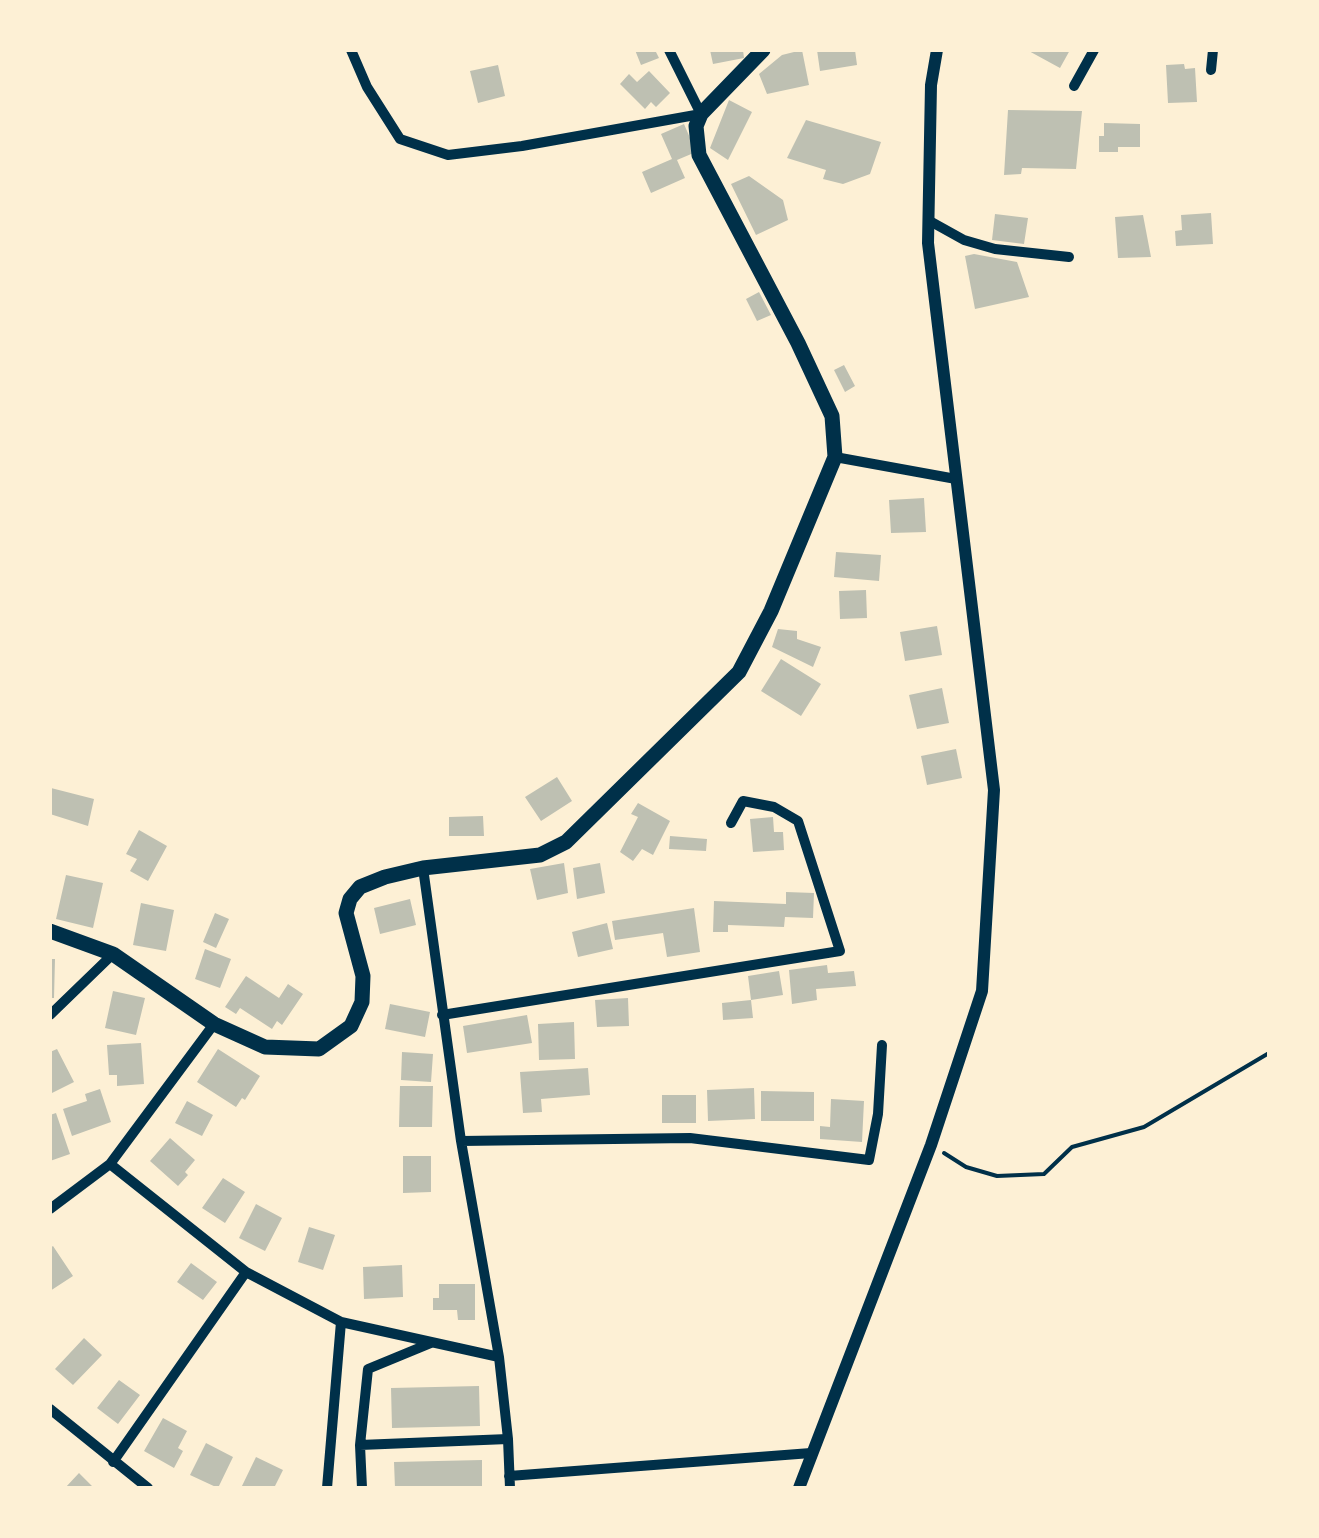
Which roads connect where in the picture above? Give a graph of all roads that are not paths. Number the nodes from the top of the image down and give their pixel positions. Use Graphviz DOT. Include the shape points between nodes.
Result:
graph roads {
  1 [pos="351,50"];
  2 [pos="670,50"];
  3 [pos="763,50"];
  4 [pos="937,50"];
  5 [pos="1094,50"];
  6 [pos="1213,50"];
  7 [pos="1211,70"];
  8 [pos="1074,86"];
  9 [pos="702,114"];
  10 [pos="928,220"];
  11 [pos="1069,257"];
  12 [pos="835,457"];
  13 [pos="956,478"];
  14 [pos="731,823"];
  15 [pos="423,868"];
  16 [pos="50,931"];
  17 [pos="113,954"];
  18 [pos="50,1015"];
  19 [pos="442,1015"];
  20 [pos="214,1024"];
  21 [pos="882,1045"];
  22 [pos="461,1141"];
  23 [pos="110,1164"];
  24 [pos="50,1209"];
  25 [pos="246,1272"];
  26 [pos="341,1322"];
  27 [pos="432,1342"];
  28 [pos="498,1357"];
  29 [pos="50,1409"];
  30 [pos="508,1439"];
  31 [pos="360,1444"];
  32 [pos="811,1453"];
  33 [pos="113,1462"];
  34 [pos="509,1482"];
  35 [pos="144,1487"];
  36 [pos="328,1488"];
  37 [pos="362,1488"];
  38 [pos="799,1488"];
  1 -- 9 [label="street" via="400,139 448,155"];
  2 -- 9 [label="street"];
  3 -- 9 [label="main road"];
  4 -- 10 [label="street"];
  5 -- 8 [label="street"];
  6 -- 7 [label="street"];
  9 -- 12 [label="main road" via="696,126 700,155 832,416"];
  10 -- 11 [label="street" via="995,249"];
  10 -- 13 [label="street"];
  12 -- 13 [label="street"];
  12 -- 15 [label="main road" via="771,611 738,672 711,700 566,842 540,856"];
  13 -- 32 [label="street" via="994,790 982,992 931,1145"];
  14 -- 19 [label="street" via="743,801 798,821 840,951"];
  15 -- 19 [label="street"];
  15 -- 20 [label="main road" via="384,877 350,899 346,913 363,976 362,1002 351,1026 319,1049 296,1051 264,1047"];
  16 -- 17 [label="main road"];
  17 -- 18 [label="street"];
  17 -- 20 [label="main road"];
  19 -- 22 [label="street"];
  20 -- 23 [label="street"];
  21 -- 22 [label="street" via="869,1160 690,1138"];
  22 -- 28 [label="street"];
  23 -- 24 [label="street"];
  23 -- 25 [label="street"];
  25 -- 26 [label="street"];
  25 -- 33 [label="street"];
  26 -- 27 [label="street"];
  26 -- 36 [label="street"];
  27 -- 28 [label="street"];
  27 -- 31 [label="street" via="368,1369"];
  28 -- 30 [label="street"];
  29 -- 33 [label="street"];
  30 -- 31 [label="street"];
  30 -- 34 [label="street"];
  31 -- 37 [label="street"];
  32 -- 34 [label="street"];
  32 -- 38 [label="street"];
  33 -- 35 [label="street"];
}
